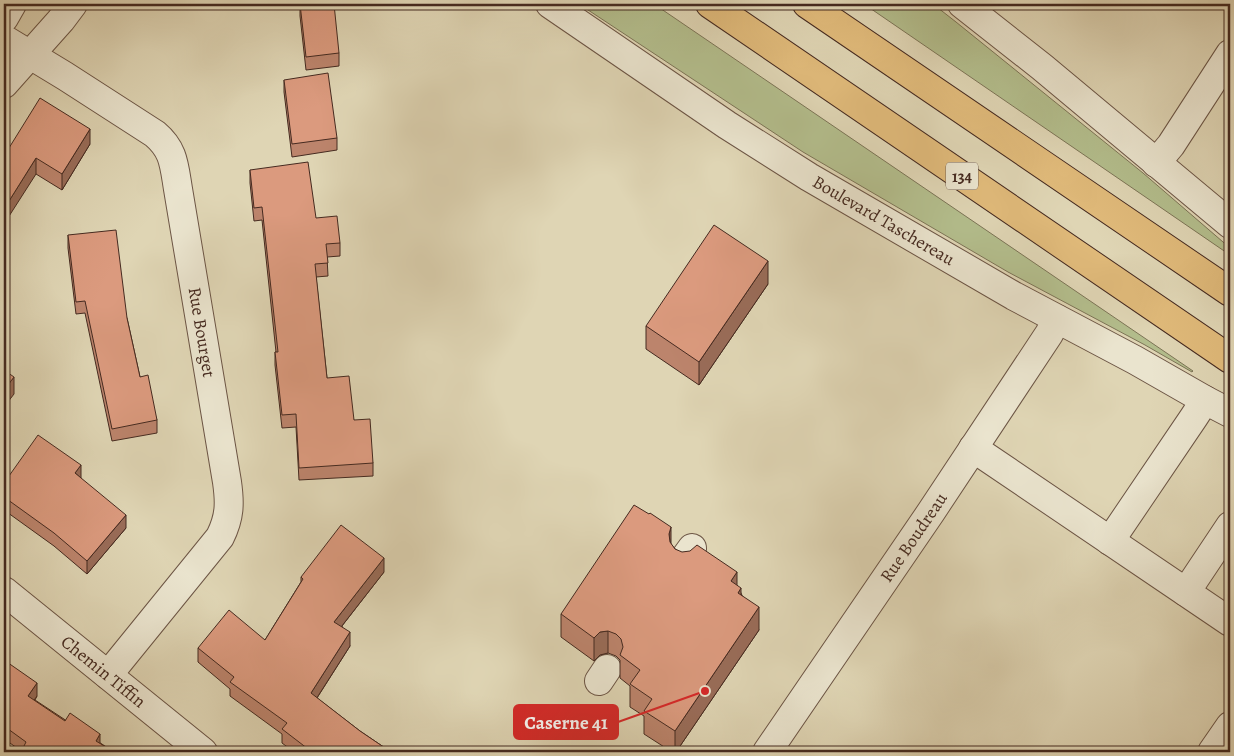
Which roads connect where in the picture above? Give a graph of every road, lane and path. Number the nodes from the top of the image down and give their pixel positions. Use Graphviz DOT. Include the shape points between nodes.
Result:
graph roads {
  1 [pos="12,4"];
  2 [pos="73,4"];
  3 [pos="550,4"];
  4 [pos="710,4"];
  5 [pos="807,4"];
  6 [pos="962,4"];
  7 [pos="4,18"];
  8 [pos="4,39"];
  9 [pos="1230,54"];
  10 [pos="30,55"];
  11 [pos="4,84"];
  12 [pos="1156,163"];
  13 [pos="1230,224"];
  14 [pos="1230,292"];
  15 [pos="1057,319"];
  16 [pos="1230,359"];
  17 [pos="1205,400"];
  18 [pos="1230,413"];
  19 [pos="973,448"];
  20 [pos="1230,526"];
  21 [pos="1110,541"];
  22 [pos="4,591"];
  23 [pos="1186,592"];
  24 [pos="1230,622"];
  25 [pos="108,675"];
  26 [pos="1230,726"];
  27 [pos="203,752"];
  28 [pos="767,752"];
  29 [pos="1212,752"];
  1 -- 7 [label="street"];
  2 -- 10 [label="street"];
  3 -- 15 [label="street, Boulevard Taschereau" via="784,161"];
  4 -- 16 [label="highway, 134"];
  5 -- 14 [label="highway"];
  6 -- 12 [label="street"];
  8 -- 10 [label="street, Rue Bourget"];
  9 -- 12 [label="street"];
  10 -- 11 [label="street"];
  10 -- 25 [label="street, Rue Bourget" via="155,134 171,154 228,490 229,511 220,537"];
  12 -- 13 [label="street"];
  15 -- 17 [label="street, Boulevard Taschereau"];
  15 -- 19 [label="street, Rue Boudreau"];
  17 -- 18 [label="street, Boulevard Taschereau"];
  17 -- 21 [label="street"];
  19 -- 21 [label="street"];
  19 -- 28 [label="street, Rue Boudreau"];
  20 -- 23 [label="street"];
  21 -- 23 [label="street"];
  22 -- 25 [label="street, Chemin Tiffin"];
  23 -- 24 [label="street"];
  25 -- 27 [label="street, Chemin Tiffin"];
  26 -- 29 [label="street"];
}
